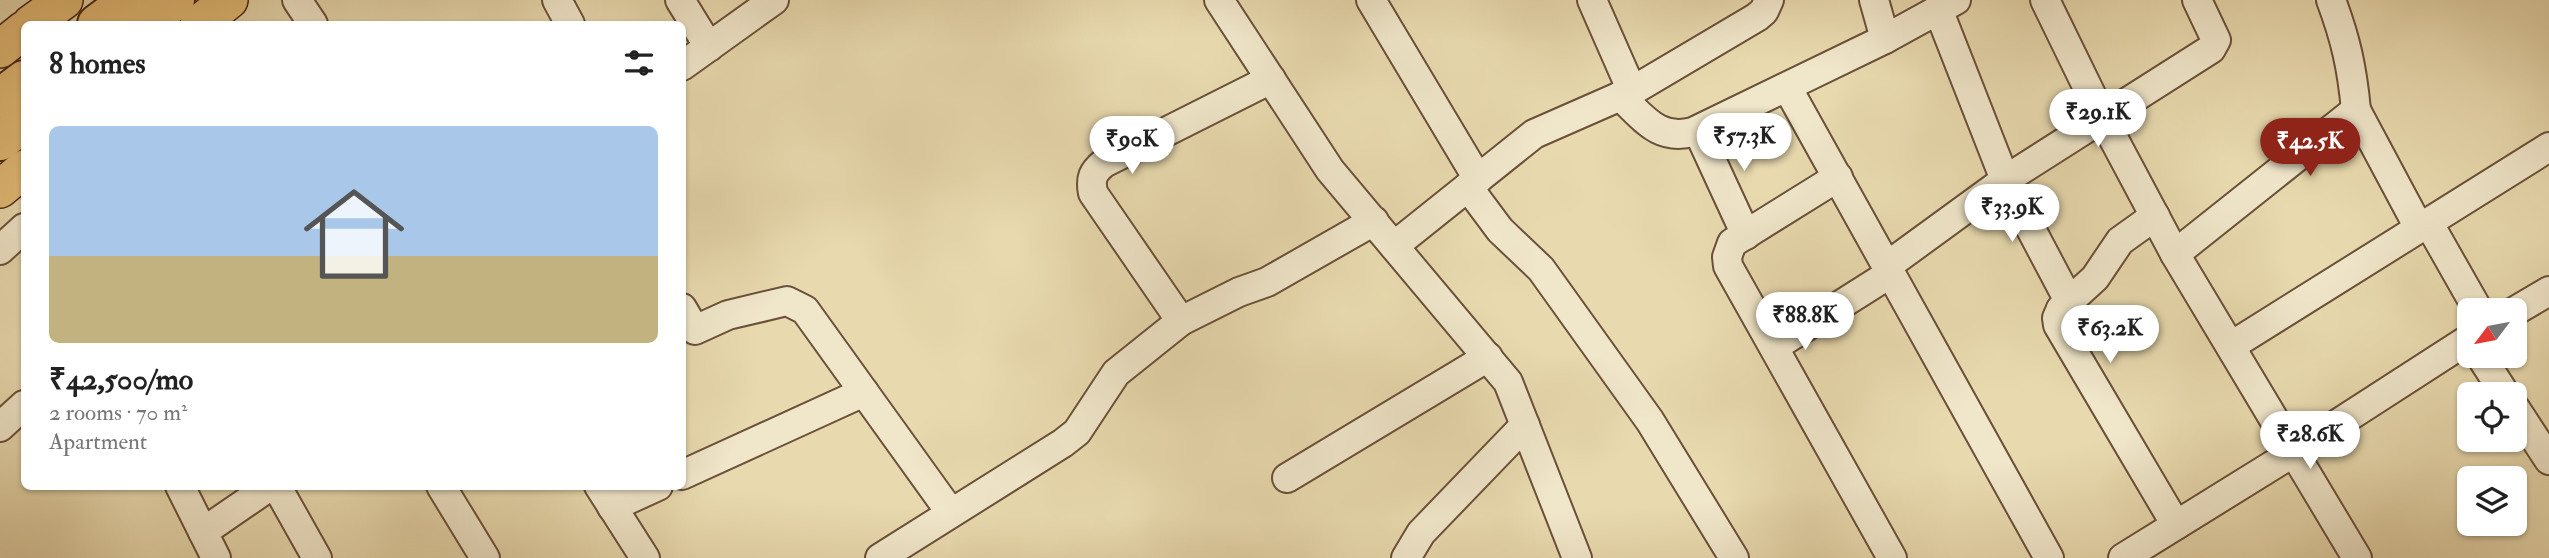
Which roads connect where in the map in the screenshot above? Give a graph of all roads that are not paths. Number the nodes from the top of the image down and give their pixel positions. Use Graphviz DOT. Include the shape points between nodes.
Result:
graph roads {
  1 [pos="129,0"];
  2 [pos="175,0"];
  3 [pos="229,0"];
  4 [pos="297,0"];
  5 [pos="557,0"];
  6 [pos="680,0"];
  7 [pos="774,0"];
  8 [pos="1219,0"];
  9 [pos="1371,0"];
  10 [pos="1592,0"];
  11 [pos="1769,0"];
  12 [pos="1874,0"];
  13 [pos="2045,0"];
  14 [pos="2197,0"];
  15 [pos="2331,0"];
  16 [pos="61,1"];
  17 [pos="1947,5"];
  18 [pos="36,21"];
  19 [pos="101,21"];
  20 [pos="150,21"];
  21 [pos="203,21"];
  22 [pos="311,21"];
  23 [pos="568,21"];
  24 [pos="21,32"];
  25 [pos="1885,39"];
  26 [pos="709,47"];
  27 [pos="0,48"];
  28 [pos="686,63"];
  29 [pos="1271,79"];
  30 [pos="21,82"];
  31 [pos="1787,87"];
  32 [pos="1626,94"];
  33 [pos="0,98"];
  34 [pos="2356,110"];
  35 [pos="2102,117"];
  36 [pos="21,124"];
  37 [pos="1699,131"];
  38 [pos="0,141"];
  39 [pos="2549,147"];
  40 [pos="1838,177"];
  41 [pos="2005,180"];
  42 [pos="1473,183"];
  43 [pos="2155,216"];
  44 [pos="1374,221"];
  45 [pos="2423,225"];
  46 [pos="21,231"];
  47 [pos="1746,235"];
  48 [pos="1394,246"];
  49 [pos="0,250"];
  50 [pos="2175,254"];
  51 [pos="1889,269"];
  52 [pos="2549,291"];
  53 [pos="2470,298"];
  54 [pos="2527,305"];
  55 [pos="2061,309"];
  56 [pos="686,315"];
  57 [pos="1181,321"];
  58 [pos="2231,346"];
  59 [pos="1774,347"];
  60 [pos="2457,347"];
  61 [pos="1488,357"];
  62 [pos="864,392"];
  63 [pos="21,408"];
  64 [pos="1525,425"];
  65 [pos="2527,426"];
  66 [pos="0,427"];
  67 [pos="2294,452"];
  68 [pos="2548,457"];
  69 [pos="686,473"];
  70 [pos="1287,478"];
  71 [pos="182,490"];
  72 [pos="264,490"];
  73 [pos="280,490"];
  74 [pos="443,490"];
  75 [pos="639,490"];
  76 [pos="605,497"];
  77 [pos="951,513"];
  78 [pos="2176,525"];
  79 [pos="203,532"];
  80 [pos="216,558"];
  81 [pos="317,558"];
  82 [pos="485,558"];
  83 [pos="645,558"];
  84 [pos="880,558"];
  85 [pos="1406,558"];
  86 [pos="1577,558"];
  87 [pos="1734,558"];
  88 [pos="1892,558"];
  89 [pos="2049,558"];
  90 [pos="2123,558"];
  91 [pos="2357,558"];
  1 -- 19 [label="highway"];
  2 -- 20 [label="highway"];
  3 -- 21 [label="main road"];
  4 -- 22 [label="street"];
  5 -- 23 [label="street"];
  6 -- 26 [label="street"];
  7 -- 26 [label="street"];
  8 -- 29 [label="street"];
  9 -- 42 [label="street"];
  10 -- 32 [label="street"];
  11 -- 32 [label="street" via="1756,18"];
  12 -- 25 [label="street"];
  13 -- 35 [label="street"];
  14 -- 35 [label="street" via="2215,46"];
  15 -- 34 [label="street" via="2346,39"];
  16 -- 18 [label="main road"];
  17 -- 25 [label="street"];
  17 -- 41 [label="street"];
  24 -- 27 [label="main road"];
  25 -- 31 [label="street"];
  26 -- 28 [label="street"];
  29 -- 44 [label="street" via="1330,170"];
  29 -- 57 [label="street" via="1104,163 1090,181"];
  30 -- 33 [label="highway"];
  31 -- 37 [label="street"];
  31 -- 40 [label="street"];
  32 -- 37 [label="street" via="1659,131 1681,135"];
  32 -- 42 [label="street" via="1534,135"];
  34 -- 45 [label="street"];
  34 -- 50 [label="street"];
  35 -- 41 [label="street"];
  35 -- 43 [label="street"];
  36 -- 38 [label="highway"];
  37 -- 47 [label="street"];
  39 -- 45 [label="street"];
  40 -- 47 [label="street"];
  40 -- 51 [label="street"];
  41 -- 51 [label="street"];
  41 -- 55 [label="street" via="2069,301"];
  42 -- 48 [label="street"];
  42 -- 87 [label="street" via="1500,230 1541,268 1650,421"];
  43 -- 50 [label="street"];
  43 -- 55 [label="street" via="2120,241 2095,278"];
  44 -- 48 [label="street"];
  44 -- 57 [label="street" via="1267,282"];
  45 -- 53 [label="street"];
  45 -- 58 [label="street"];
  46 -- 49 [label="street"];
  47 -- 59 [label="street" via="1732,243 1728,265"];
  48 -- 61 [label="street"];
  50 -- 58 [label="street"];
  51 -- 59 [label="street"];
  51 -- 89 [label="street"];
  52 -- 54 [label="street"];
  55 -- 78 [label="street" via="2058,325"];
  56 -- 62 [label="street" via="695,330 729,315 787,302 797,305"];
  57 -- 77 [label="street" via="1116,373 1077,432"];
  58 -- 67 [label="street"];
  59 -- 88 [label="street"];
  60 -- 67 [label="street"];
  61 -- 64 [label="street" via="1508,382"];
  61 -- 70 [label="street"];
  62 -- 69 [label="street"];
  62 -- 77 [label="street"];
  63 -- 66 [label="street"];
  64 -- 85 [label="street" via="1420,533"];
  64 -- 86 [label="street"];
  65 -- 68 [label="street"];
  67 -- 78 [label="street"];
  67 -- 91 [label="street"];
  71 -- 79 [label="street"];
  72 -- 79 [label="street"];
  73 -- 81 [label="street"];
  74 -- 82 [label="street"];
  75 -- 76 [label="street"];
  76 -- 83 [label="street"];
  77 -- 84 [label="street"];
  78 -- 90 [label="street"];
  79 -- 80 [label="street"];
}
